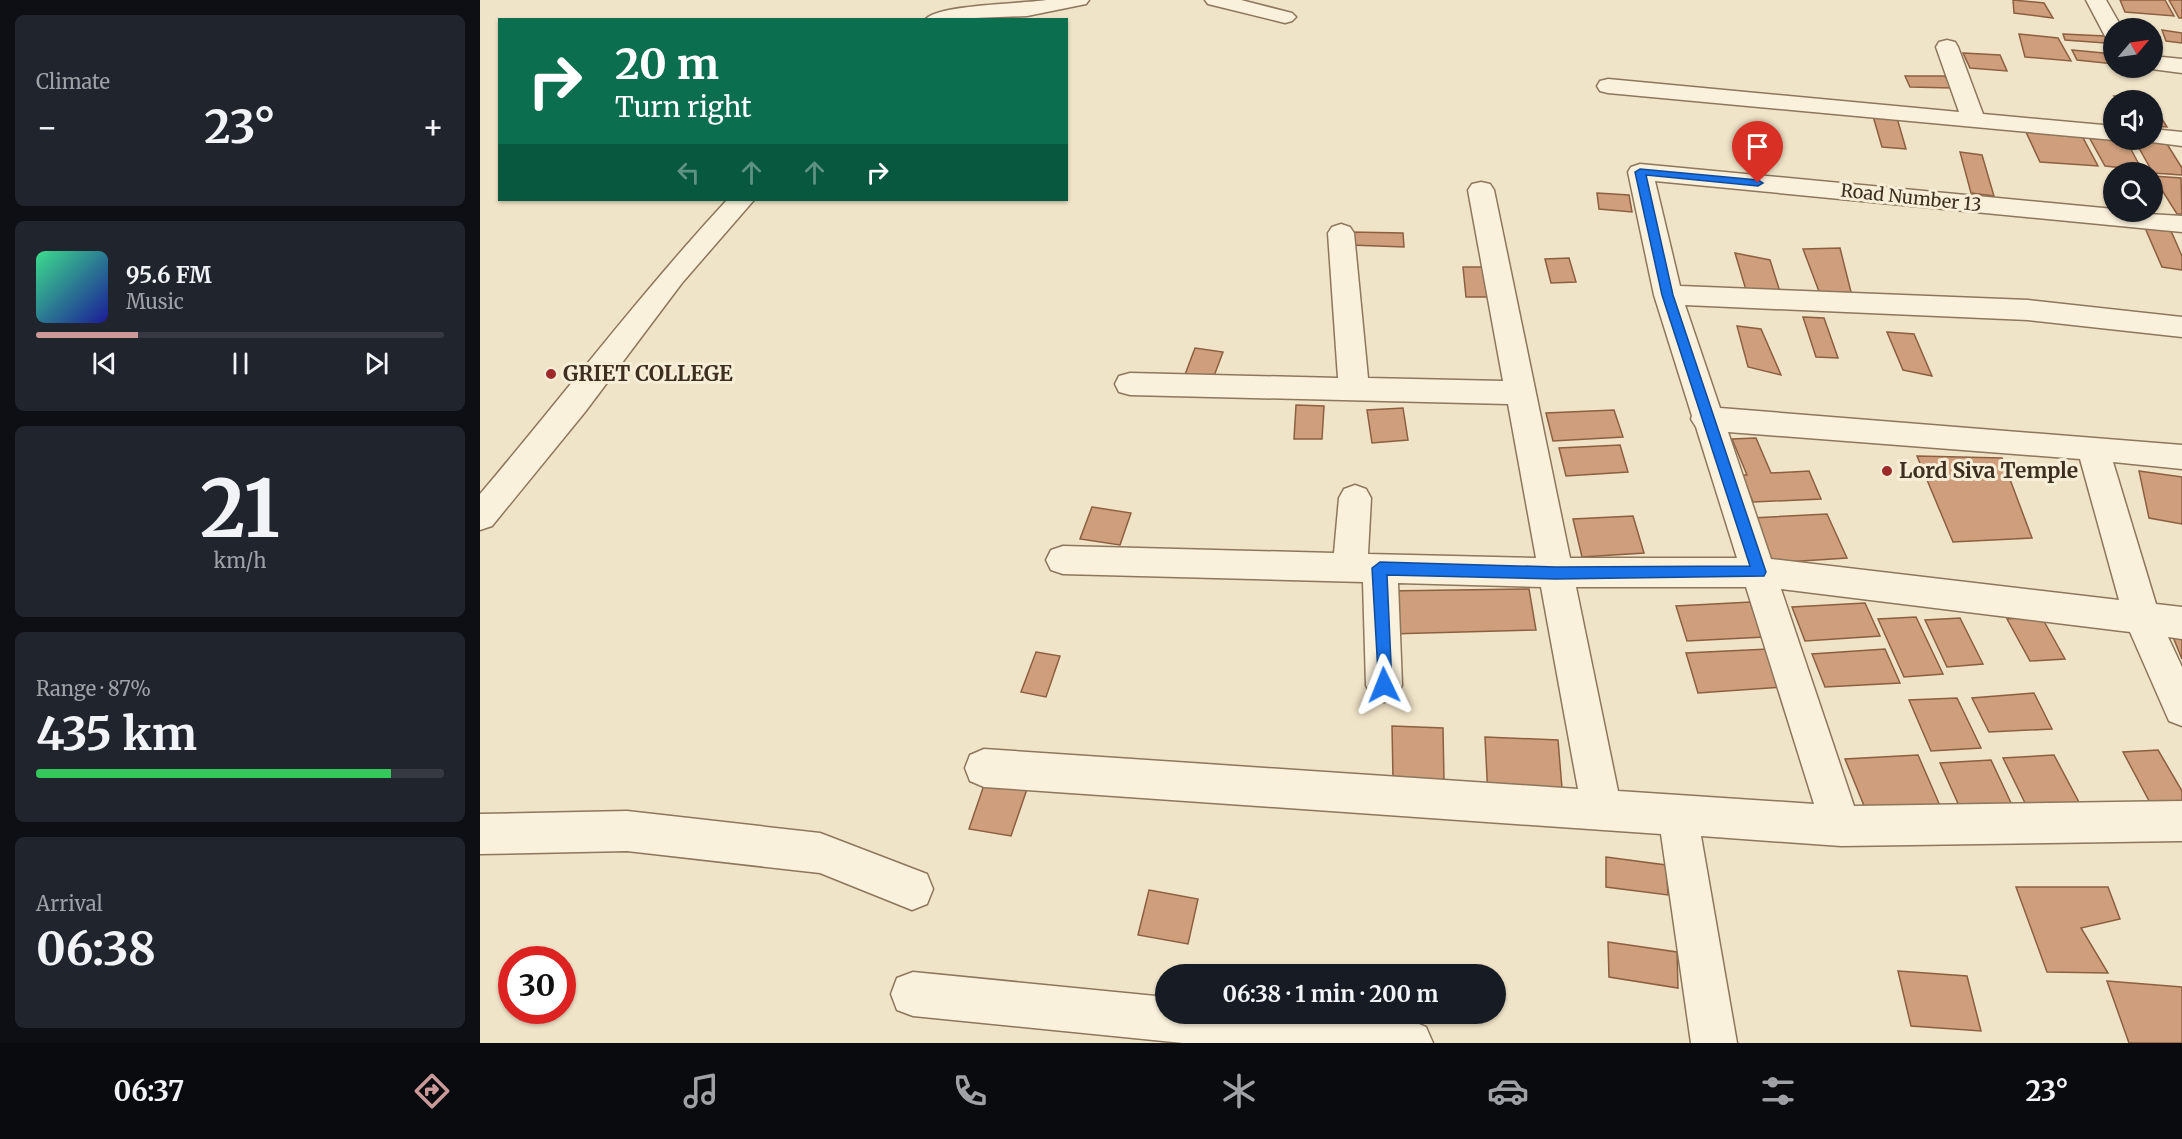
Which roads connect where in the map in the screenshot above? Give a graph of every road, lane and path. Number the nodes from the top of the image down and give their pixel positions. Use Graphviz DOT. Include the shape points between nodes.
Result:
graph roads {
  1 [pos="1079,0"];
  2 [pos="1215,0"];
  3 [pos="2096,0"];
  4 [pos="1285,17"];
  5 [pos="941,18"];
  6 [pos="2106,18"];
  7 [pos="1947,47"];
  8 [pos="2163,64"];
  9 [pos="2182,66"];
  10 [pos="1608,86"];
  11 [pos="1974,120"];
  12 [pos="2103,132"];
  13 [pos="2163,137"];
  14 [pos="2182,139"];
  15 [pos="1481,190"];
  16 [pos="740,201"];
  17 [pos="2182,224"];
  18 [pos="1341,233"];
  19 [pos="1668,295"];
  20 [pos="2182,327"];
  21 [pos="1130,384"];
  22 [pos="1354,389"];
  23 [pos="1521,393"];
  24 [pos="1707,419"];
  25 [pos="2093,448"];
  26 [pos="2182,457"];
  27 [pos="1354,498"];
  28 [pos="480,517"];
  29 [pos="1063,560"];
  30 [pos="1365,568"];
  31 [pos="1759,572"];
  32 [pos="1556,573"];
  33 [pos="2142,618"];
  34 [pos="2182,623"];
  35 [pos="1384,685"];
  36 [pos="2182,709"];
  37 [pos="984,768"];
  38 [pos="1602,811"];
  39 [pos="1678,816"];
  40 [pos="2182,821"];
  41 [pos="1842,826"];
  42 [pos="480,834"];
  43 [pos="912,889"];
  44 [pos="914,994"];
  45 [pos="1410,1043"];
  46 [pos="1714,1043"];
  1 -- 5 [label="street" via="1027,10"];
  2 -- 4 [label="street"];
  3 -- 6 [label="street"];
  7 -- 11 [label="street"];
  8 -- 9 [label="street"];
  10 -- 11 [label="street"];
  11 -- 12 [label="street"];
  13 -- 14 [label="street"];
  15 -- 23 [label="street"];
  16 -- 28 [label="street" via="672,276 574,404"];
  17 -- 19 [label="street, Road Number 13" via="1640,172"];
  18 -- 22 [label="street"];
  19 -- 20 [label="street" via="2028,310"];
  19 -- 24 [label="street"];
  21 -- 22 [label="street"];
  22 -- 23 [label="street"];
  23 -- 32 [label="street"];
  24 -- 25 [label="street"];
  24 -- 31 [label="street"];
  25 -- 26 [label="street"];
  25 -- 33 [label="street"];
  27 -- 30 [label="street"];
  29 -- 30 [label="street"];
  30 -- 32 [label="street"];
  30 -- 35 [label="street"];
  31 -- 32 [label="street"];
  31 -- 33 [label="street"];
  31 -- 41 [label="street"];
  32 -- 38 [label="street"];
  33 -- 34 [label="street"];
  33 -- 36 [label="street"];
  37 -- 38 [label="street"];
  38 -- 39 [label="street"];
  39 -- 41 [label="street"];
  39 -- 46 [label="street"];
  40 -- 41 [label="street"];
  42 -- 43 [label="street" via="627,831 820,853"];
  44 -- 45 [label="street"];
}
